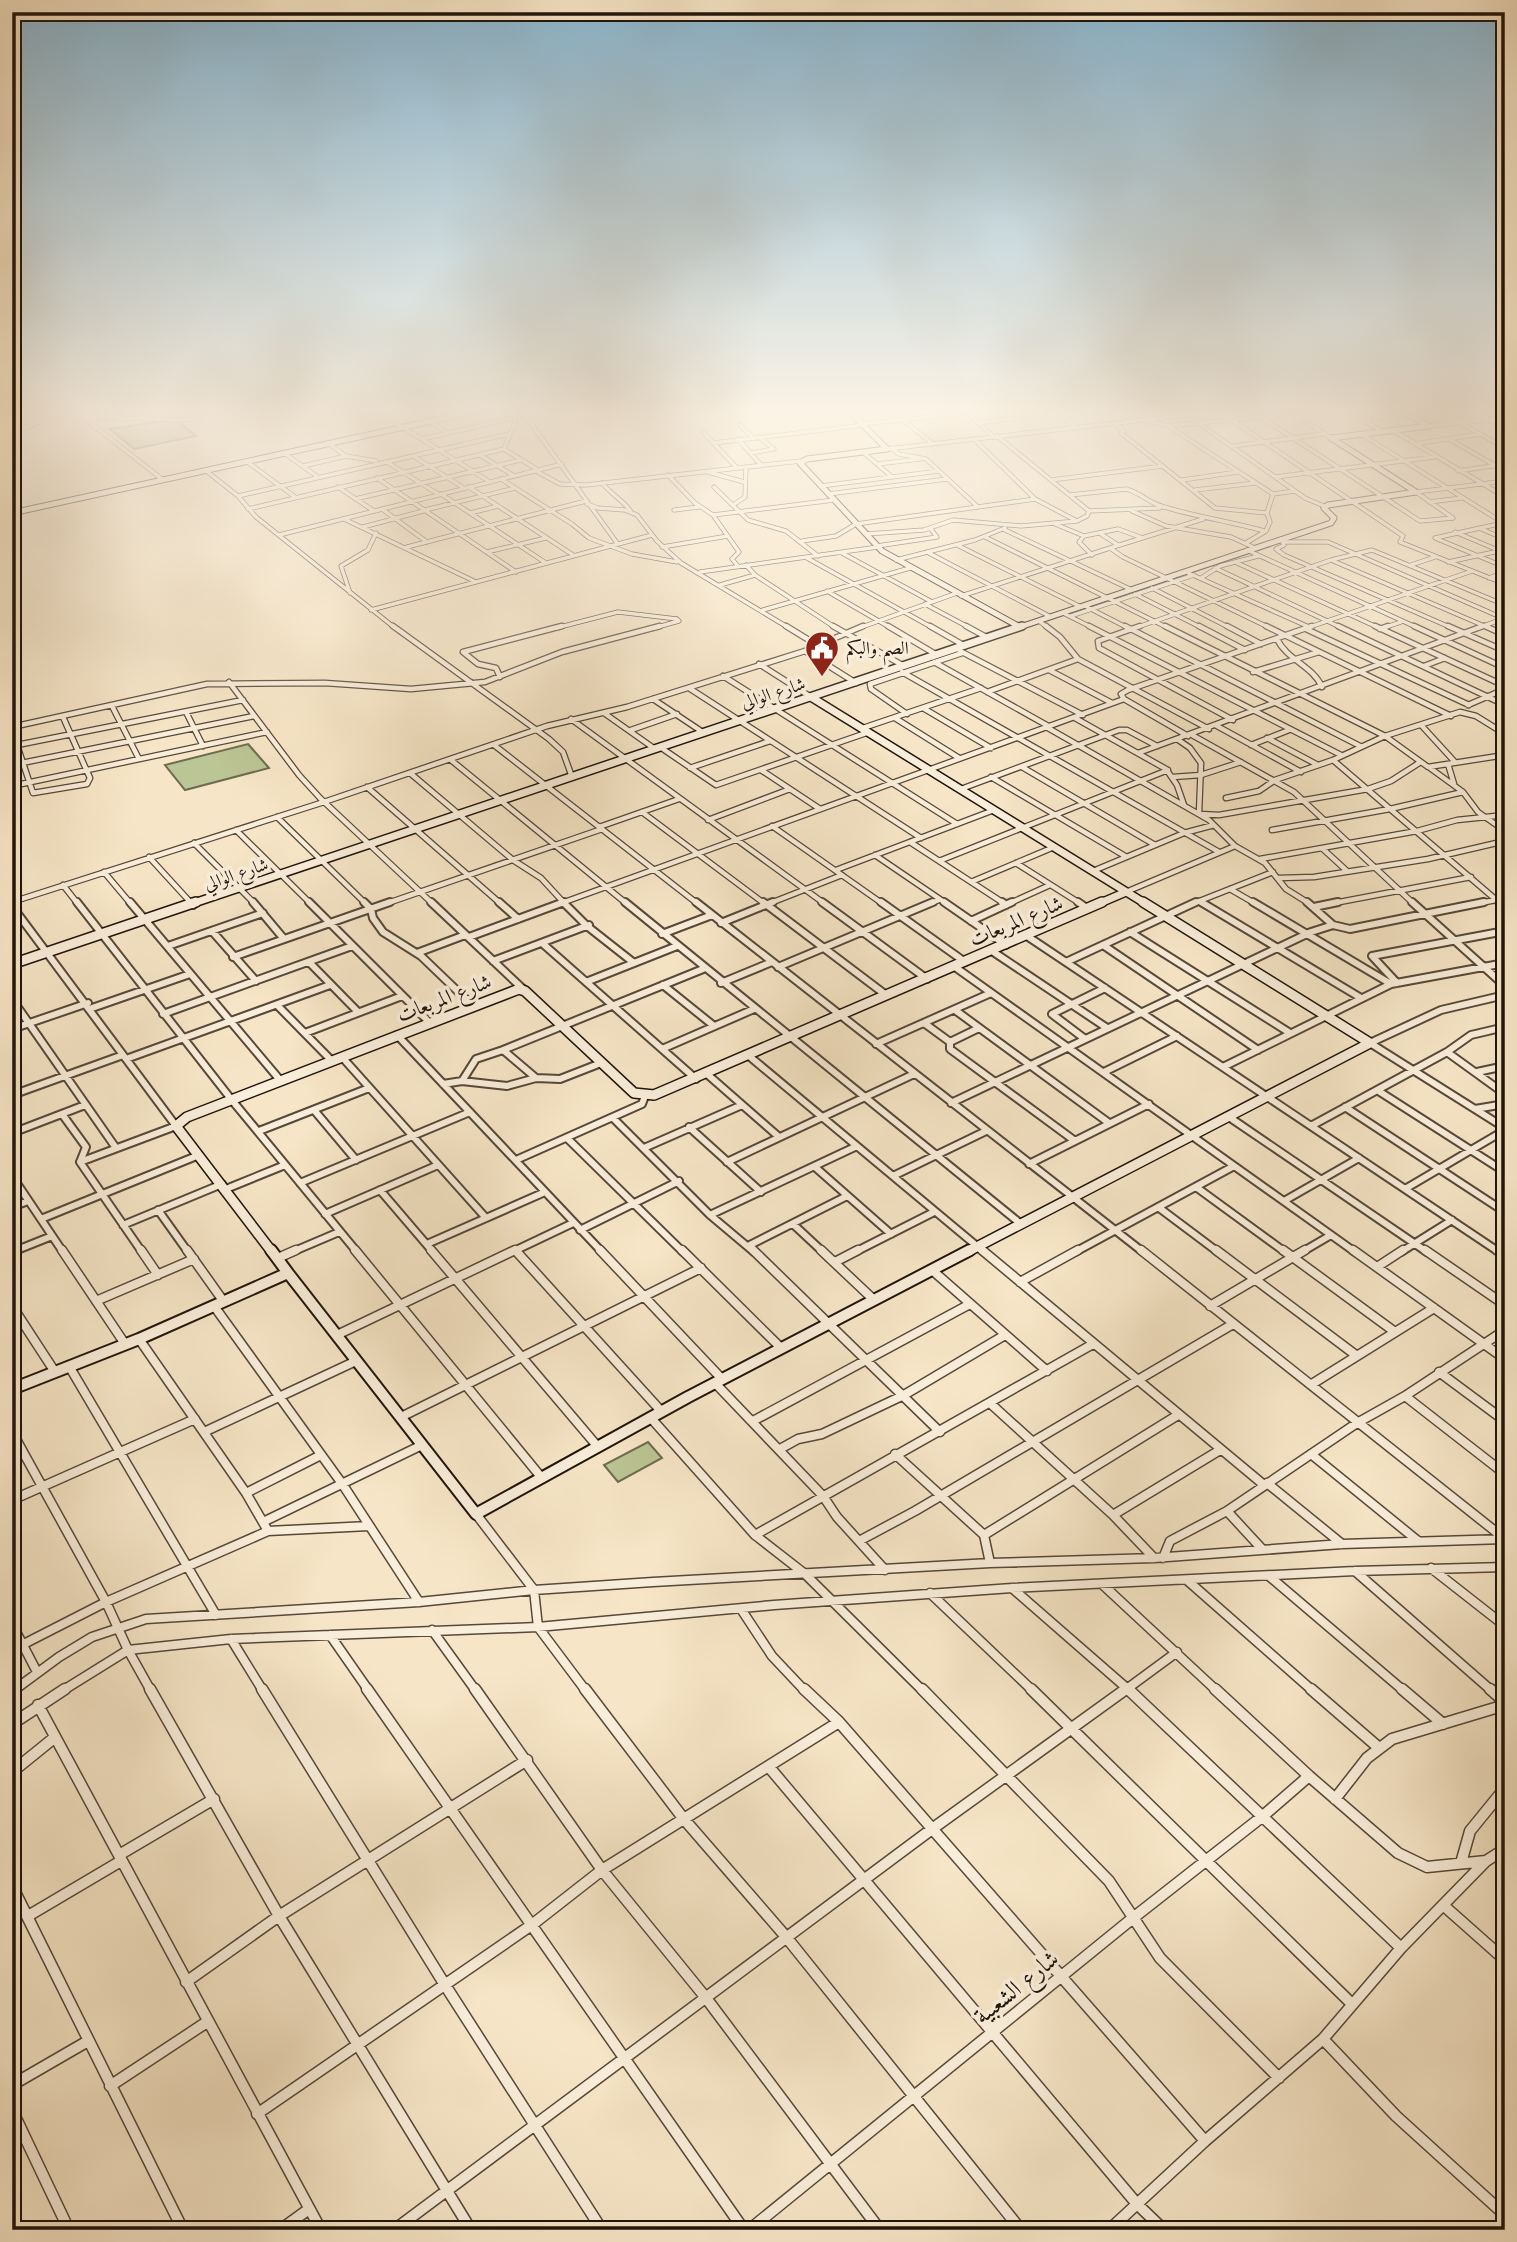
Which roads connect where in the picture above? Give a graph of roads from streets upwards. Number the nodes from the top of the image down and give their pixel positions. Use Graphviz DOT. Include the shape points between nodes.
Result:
graph roads {
  1 [pos="632,512"];
  2 [pos="252,513"];
  3 [pos="368,513"];
  4 [pos="387,513"];
  5 [pos="417,513"];
  6 [pos="430,513"];
  7 [pos="470,513"];
  8 [pos="508,513"];
  9 [pos="541,513"];
  10 [pos="555,513"];
  11 [pos="594,513"];
  12 [pos="709,513"];
  13 [pos="733,513"];
  14 [pos="739,513"];
  15 [pos="846,513"];
  16 [pos="938,513"];
  17 [pos="1061,513"];
  18 [pos="1088,513"];
  19 [pos="1136,513"];
  20 [pos="1182,513"];
  21 [pos="1267,513"];
  22 [pos="1328,513"];
  23 [pos="1370,513"];
  24 [pos="1409,513"];
  25 [pos="1445,513"];
  26 [pos="1487,513"];
  27 [pos="713,515"];
  28 [pos="343,519"];
  29 [pos="395,519"];
  30 [pos="517,519"];
  31 [pos="1203,519"];
  32 [pos="1077,521"];
  33 [pos="1053,523"];
  34 [pos="1504,523"];
  35 [pos="856,524"];
  36 [pos="1016,525"];
  37 [pos="488,526"];
  38 [pos="363,527"];
  39 [pos="1176,527"];
  40 [pos="1477,527"];
  41 [pos="930,528"];
  42 [pos="1003,529"];
  43 [pos="1266,531"];
  44 [pos="1455,532"];
  45 [pos="376,533"];
  46 [pos="460,533"];
  47 [pos="866,534"];
  48 [pos="1101,534"];
  49 [pos="279,535"];
  50 [pos="652,535"];
  51 [pos="728,536"];
  52 [pos="1084,536"];
  53 [pos="985,537"];
  54 [pos="1142,537"];
  55 [pos="546,538"];
  56 [pos="1505,539"];
  57 [pos="802,541"];
  58 [pos="1283,541"];
  59 [pos="427,542"];
  60 [pos="617,543"];
  61 [pos="517,545"];
  62 [pos="957,545"];
  63 [pos="1118,545"];
  64 [pos="609,546"];
  65 [pos="407,547"];
  66 [pos="662,547"];
  67 [pos="877,547"];
  68 [pos="1247,547"];
  69 [pos="1110,548"];
  70 [pos="1499,551"];
  71 [pos="487,552"];
  72 [pos="927,552"];
  73 [pos="1257,552"];
  74 [pos="841,553"];
  75 [pos="1505,553"];
  76 [pos="1350,554"];
  77 [pos="1091,555"];
  78 [pos="574,556"];
  79 [pos="818,556"];
  80 [pos="1435,557"];
  81 [pos="1481,557"];
  82 [pos="806,558"];
  83 [pos="896,560"];
  84 [pos="1331,560"];
  85 [pos="1074,562"];
  86 [pos="1235,562"];
  87 [pos="1448,562"];
  88 [pos="546,563"];
  89 [pos="681,563"];
  90 [pos="737,565"];
  91 [pos="746,565"];
  92 [pos="1411,565"];
  93 [pos="1312,566"];
  94 [pos="910,568"];
  95 [pos="1215,568"];
  96 [pos="1049,569"];
  97 [pos="1505,569"];
  98 [pos="1472,571"];
  99 [pos="516,572"];
  100 [pos="698,572"];
  101 [pos="1186,572"];
  102 [pos="1294,573"];
  103 [pos="755,575"];
  104 [pos="1194,575"];
  105 [pos="882,576"];
  106 [pos="1022,577"];
  107 [pos="1201,578"];
  108 [pos="1489,578"];
  109 [pos="1171,580"];
  110 [pos="1272,580"];
  111 [pos="1446,580"];
  112 [pos="478,582"];
  113 [pos="852,583"];
  114 [pos="1505,584"];
  115 [pos="720,585"];
  116 [pos="992,586"];
  117 [pos="1426,586"];
  118 [pos="1253,587"];
  119 [pos="1152,588"];
  120 [pos="827,592"];
  121 [pos="1134,592"];
  122 [pos="350,593"];
  123 [pos="1408,593"];
  124 [pos="959,594"];
  125 [pos="1234,594"];
  126 [pos="1110,600"];
  127 [pos="1387,600"];
  128 [pos="797,601"];
  129 [pos="1213,601"];
  130 [pos="933,602"];
  131 [pos="925,604"];
  132 [pos="1505,605"];
  133 [pos="1086,607"];
  134 [pos="1366,607"];
  135 [pos="1192,608"];
  136 [pos="371,610"];
  137 [pos="763,610"];
  138 [pos="905,611"];
  139 [pos="1063,613"];
  140 [pos="1176,614"];
  141 [pos="1346,614"];
  142 [pos="1071,616"];
  143 [pos="1051,617"];
  144 [pos="1504,619"];
  145 [pos="876,621"];
  146 [pos="1039,621"];
  147 [pos="1153,621"];
  148 [pos="1327,621"];
  149 [pos="1401,622"];
  150 [pos="1485,626"];
  151 [pos="1020,627"];
  152 [pos="1308,628"];
  153 [pos="1130,629"];
  154 [pos="1380,629"];
  155 [pos="1464,633"];
  156 [pos="845,634"];
  157 [pos="1505,635"];
  158 [pos="1109,636"];
  159 [pos="1287,636"];
  160 [pos="988,638"];
  161 [pos="1277,639"];
  162 [pos="1445,640"];
  163 [pos="1261,644"];
  164 [pos="817,645"];
  165 [pos="1425,648"];
  166 [pos="960,650"];
  167 [pos="1245,650"];
  168 [pos="805,651"];
  169 [pos="1505,651"];
  170 [pos="1319,652"];
  171 [pos="1405,656"];
  172 [pos="1223,657"];
  173 [pos="935,658"];
  174 [pos="1446,658"];
  175 [pos="1078,659"];
  176 [pos="1294,659"];
  177 [pos="759,664"];
  178 [pos="1384,664"];
  179 [pos="1200,665"];
  180 [pos="1424,666"];
  181 [pos="1505,668"];
  182 [pos="903,669"];
  183 [pos="1049,670"];
  184 [pos="1252,671"];
  185 [pos="1179,672"];
  186 [pos="1361,673"];
  187 [pos="723,676"];
  188 [pos="500,677"];
  189 [pos="1019,680"];
  190 [pos="1156,680"];
  191 [pos="229,682"];
  192 [pos="856,683"];
  193 [pos="470,684"];
  194 [pos="1322,687"];
  195 [pos="689,688"];
  196 [pos="981,688"];
  197 [pos="1133,688"];
  198 [pos="1505,688"];
  199 [pos="987,692"];
  200 [pos="1301,695"];
  201 [pos="1487,696"];
  202 [pos="811,697"];
  203 [pos="653,699"];
  204 [pos="949,699"];
  205 [pos="1124,699"];
  206 [pos="243,700"];
  207 [pos="1112,704"];
  208 [pos="1277,704"];
  209 [pos="1469,705"];
  210 [pos="1505,705"];
  211 [pos="112,706"];
  212 [pos="923,708"];
  213 [pos="775,709"];
  214 [pos="186,712"];
  215 [pos="1255,712"];
  216 [pos="1460,712"];
  217 [pos="604,713"];
  218 [pos="677,714"];
  219 [pos="907,714"];
  220 [pos="1083,715"];
  221 [pos="254,716"];
  222 [pos="1451,716"];
  223 [pos="63,717"];
  224 [pos="895,718"];
  225 [pos="1075,718"];
  226 [pos="570,719"];
  227 [pos="1233,720"];
  228 [pos="739,721"];
  229 [pos="122,724"];
  230 [pos="1217,726"];
  231 [pos="1422,726"];
  232 [pos="12,728"];
  233 [pos="194,728"];
  234 [pos="1049,728"];
  235 [pos="1209,729"];
  236 [pos="536,730"];
  237 [pos="631,730"];
  238 [pos="866,730"];
  239 [pos="1289,730"];
  240 [pos="267,732"];
  241 [pos="704,733"];
  242 [pos="71,734"];
  243 [pos="1505,734"];
  244 [pos="1105,735"];
  245 [pos="1190,735"];
  246 [pos="1385,736"];
  247 [pos="1019,738"];
  248 [pos="1267,738"];
  249 [pos="1177,739"];
  250 [pos="130,741"];
  251 [pos="770,741"];
  252 [pos="15,745"];
  253 [pos="494,745"];
  254 [pos="833,745"];
  255 [pos="1078,745"];
  256 [pos="1251,745"];
  257 [pos="203,746"];
  258 [pos="1157,746"];
  259 [pos="1360,746"];
  260 [pos="657,748"];
  261 [pos="990,748"];
  262 [pos="78,752"];
  263 [pos="1138,752"];
  264 [pos="1341,755"];
  265 [pos="1505,755"];
  266 [pos="1050,757"];
  267 [pos="797,758"];
  268 [pos="959,758"];
  269 [pos="139,759"];
  270 [pos="625,759"];
  271 [pos="451,760"];
  272 [pos="1332,760"];
  273 [pos="1241,762"];
  274 [pos="23,763"];
  275 [pos="1419,763"];
  276 [pos="1451,763"];
  277 [pos="12,765"];
  278 [pos="1318,765"];
  279 [pos="1022,767"];
  280 [pos="1428,767"];
  281 [pos="690,768"];
  282 [pos="928,769"];
  283 [pos="761,770"];
  284 [pos="86,771"];
  285 [pos="1168,771"];
  286 [pos="1301,772"];
  287 [pos="410,773"];
  288 [pos="1201,775"];
  289 [pos="572,777"];
  290 [pos="991,777"];
  291 [pos="1173,777"];
  292 [pos="1275,780"];
  293 [pos="1141,782"];
  294 [pos="30,783"];
  295 [pos="891,783"];
  296 [pos="1454,784"];
  297 [pos="12,786"];
  298 [pos="545,786"];
  299 [pos="367,787"];
  300 [pos="790,789"];
  301 [pos="961,789"];
  302 [pos="1368,789"];
  303 [pos="1463,792"];
  304 [pos="1114,793"];
  305 [pos="855,796"];
  306 [pos="1226,798"];
  307 [pos="679,799"];
  308 [pos="502,800"];
  309 [pos="1303,800"];
  310 [pos="324,802"];
  311 [pos="1085,805"];
  312 [pos="1184,805"];
  313 [pos="820,809"];
  314 [pos="1390,809"];
  315 [pos="994,810"];
  316 [pos="642,812"];
  317 [pos="1199,813"];
  318 [pos="458,814"];
  319 [pos="1056,815"];
  320 [pos="1505,815"];
  321 [pos="277,817"];
  322 [pos="1489,817"];
  323 [pos="708,820"];
  324 [pos="1324,821"];
  325 [pos="957,824"];
  326 [pos="1214,825"];
  327 [pos="772,826"];
  328 [pos="601,828"];
  329 [pos="1024,828"];
  330 [pos="236,830"];
  331 [pos="414,830"];
  332 [pos="1272,830"];
  333 [pos="1417,831"];
  334 [pos="1505,831"];
  335 [pos="1184,833"];
  336 [pos="921,838"];
  337 [pos="736,840"];
  338 [pos="1505,841"];
  339 [pos="910,842"];
  340 [pos="194,843"];
  341 [pos="1347,844"];
  342 [pos="369,845"];
  343 [pos="1156,845"];
  344 [pos="552,846"];
  345 [pos="1235,846"];
  346 [pos="1054,847"];
  347 [pos="1323,849"];
  348 [pos="1219,852"];
  349 [pos="697,854"];
  350 [pos="1445,854"];
  351 [pos="875,855"];
  352 [pos="1125,856"];
  353 [pos="149,858"];
  354 [pos="1260,859"];
  355 [pos="513,860"];
  356 [pos="939,861"];
  357 [pos="322,862"];
  358 [pos="1016,863"];
  359 [pos="1374,867"];
  360 [pos="654,870"];
  361 [pos="836,870"];
  362 [pos="1093,871"];
  363 [pos="1347,871"];
  364 [pos="104,872"];
  365 [pos="1273,872"];
  366 [pos="842,875"];
  367 [pos="280,876"];
  368 [pos="469,876"];
  369 [pos="1471,877"];
  370 [pos="1279,878"];
  371 [pos="971,882"];
  372 [pos="1050,885"];
  373 [pos="63,886"];
  374 [pos="606,887"];
  375 [pos="240,889"];
  376 [pos="1230,889"];
  377 [pos="804,890"];
  378 [pos="1400,891"];
  379 [pos="421,892"];
  380 [pos="1126,892"];
  381 [pos="939,900"];
  382 [pos="1496,900"];
  383 [pos="1199,901"];
  384 [pos="563,903"];
  385 [pos="12,904"];
  386 [pos="193,905"];
  387 [pos="766,905"];
  388 [pos="1006,905"];
  389 [pos="1314,907"];
  390 [pos="1505,908"];
  391 [pos="371,909"];
  392 [pos="1089,909"];
  393 [pos="263,913"];
  394 [pos="712,915"];
  395 [pos="1426,915"];
  396 [pos="900,916"];
  397 [pos="1164,916"];
  398 [pos="518,919"];
  399 [pos="146,920"];
  400 [pos="971,921"];
  401 [pos="329,923"];
  402 [pos="721,923"];
  403 [pos="589,925"];
  404 [pos="1333,925"];
  405 [pos="1505,930"];
  406 [pos="212,931"];
  407 [pos="862,932"];
  408 [pos="1130,932"];
  409 [pos="662,934"];
  410 [pos="100,935"];
  411 [pos="1306,935"];
  412 [pos="467,936"];
  413 [pos="1027,936"];
  414 [pos="284,939"];
  415 [pos="1455,940"];
  416 [pos="542,943"];
  417 [pos="1006,945"];
  418 [pos="1103,945"];
  419 [pos="168,946"];
  420 [pos="352,946"];
  421 [pos="677,946"];
  422 [pos="1276,947"];
  423 [pos="824,948"];
  424 [pos="992,951"];
  425 [pos="49,952"];
  426 [pos="417,953"];
  427 [pos="233,957"];
  428 [pos="494,961"];
  429 [pos="309,962"];
  430 [pos="965,962"];
  431 [pos="1066,962"];
  432 [pos="634,963"];
  433 [pos="1505,963"];
  434 [pos="12,964"];
  435 [pos="775,965"];
  436 [pos="1242,965"];
  437 [pos="955,967"];
  438 [pos="1486,967"];
  439 [pos="703,969"];
  440 [pos="190,974"];
  441 [pos="927,979"];
  442 [pos="256,981"];
  443 [pos="1208,981"];
  444 [pos="586,982"];
  445 [pos="721,984"];
  446 [pos="1394,984"];
  447 [pos="330,985"];
  448 [pos="663,985"];
  449 [pos="1505,986"];
  450 [pos="1105,988"];
  451 [pos="143,990"];
  452 [pos="525,990"];
  453 [pos="991,993"];
  454 [pos="1178,995"];
  455 [pos="1505,995"];
  456 [pos="402,996"];
  457 [pos="887,997"];
  458 [pos="210,998"];
  459 [pos="1361,998"];
  460 [pos="12,999"];
  461 [pos="612,1004"];
  462 [pos="1070,1004"];
  463 [pos="90,1005"];
  464 [pos="278,1005"];
  465 [pos="472,1006"];
  466 [pos="754,1009"];
  467 [pos="955,1010"];
  468 [pos="358,1012"];
  469 [pos="1142,1013"];
  470 [pos="163,1014"];
  471 [pos="1323,1016"];
  472 [pos="840,1017"];
  473 [pos="230,1022"];
  474 [pos="429,1022"];
  475 [pos="30,1023"];
  476 [pos="924,1023"];
  477 [pos="562,1025"];
  478 [pos="714,1026"];
  479 [pos="1505,1027"];
  480 [pos="979,1028"];
  481 [pos="1107,1028"];
  482 [pos="12,1029"];
  483 [pos="305,1033"];
  484 [pos="1290,1033"];
  485 [pos="397,1035"];
  486 [pos="1177,1036"];
  487 [pos="184,1038"];
  488 [pos="791,1038"];
  489 [pos="1086,1039"];
  490 [pos="950,1042"];
  491 [pos="1370,1043"];
  492 [pos="876,1044"];
  493 [pos="1068,1047"];
  494 [pos="503,1049"];
  495 [pos="662,1049"];
  496 [pos="1258,1050"];
  497 [pos="1447,1052"];
  498 [pos="749,1056"];
  499 [pos="125,1057"];
  500 [pos="342,1057"];
  501 [pos="332,1061"];
  502 [pos="601,1063"];
  503 [pos="1030,1065"];
  504 [pos="1505,1066"];
  505 [pos="1223,1067"];
  506 [pos="1413,1070"];
  507 [pos="1104,1072"];
  508 [pos="1477,1072"];
  509 [pos="707,1074"];
  510 [pos="914,1074"];
  511 [pos="65,1076"];
  512 [pos="536,1078"];
  513 [pos="696,1079"];
  514 [pos="280,1080"];
  515 [pos="462,1081"];
  516 [pos="995,1082"];
  517 [pos="443,1084"];
  518 [pos="369,1088"];
  519 [pos="1377,1090"];
  520 [pos="13,1094"];
  521 [pos="1505,1094"];
  522 [pos="645,1096"];
  523 [pos="1268,1097"];
  524 [pos="864,1098"];
  525 [pos="231,1099"];
  526 [pos="951,1103"];
  527 [pos="742,1104"];
  528 [pos="1149,1104"];
  529 [pos="1505,1104"];
  530 [pos="85,1105"];
  531 [pos="1345,1107"];
  532 [pos="1475,1109"];
  533 [pos="314,1110"];
  534 [pos="470,1112"];
  535 [pos="62,1114"];
  536 [pos="823,1117"];
  537 [pos="1229,1117"];
  538 [pos="613,1118"];
  539 [pos="1109,1123"];
  540 [pos="177,1126"];
  541 [pos="1311,1126"];
  542 [pos="689,1127"];
  543 [pos="1505,1129"];
  544 [pos="259,1131"];
  545 [pos="986,1131"];
  546 [pos="12,1133"];
  547 [pos="1192,1135"];
  548 [pos="412,1136"];
  549 [pos="567,1138"];
  550 [pos="779,1138"];
  551 [pos="1075,1141"];
  552 [pos="857,1146"];
  553 [pos="117,1148"];
  554 [pos="644,1148"];
  555 [pos="1471,1149"];
  556 [pos="199,1155"];
  557 [pos="937,1155"];
  558 [pos="1359,1158"];
  559 [pos="356,1160"];
  560 [pos="516,1160"];
  561 [pos="727,1161"];
  562 [pos="80,1162"];
  563 [pos="1029,1164"];
  564 [pos="285,1165"];
  565 [pos="438,1165"];
  566 [pos="1234,1166"];
  567 [pos="815,1167"];
  568 [pos="1438,1169"];
  569 [pos="1505,1172"];
  570 [pos="12,1176"];
  571 [pos="893,1177"];
  572 [pos="1321,1180"];
  573 [pos="679,1181"];
  574 [pos="300,1183"];
  575 [pos="224,1186"];
  576 [pos="1196,1187"];
  577 [pos="1405,1189"];
  578 [pos="380,1190"];
  579 [pos="545,1192"];
  580 [pos="761,1192"];
  581 [pos="102,1194"];
  582 [pos="847,1196"];
  583 [pos="1072,1198"];
  584 [pos="28,1201"];
  585 [pos="1284,1201"];
  586 [pos="633,1203"];
  587 [pos="12,1207"];
  588 [pos="1158,1207"];
  589 [pos="158,1210"];
  590 [pos="934,1212"];
  591 [pos="1505,1212"];
  592 [pos="325,1214"];
  593 [pos="710,1215"];
  594 [pos="486,1218"];
  595 [pos="41,1219"];
  596 [pos="1452,1220"];
  597 [pos="573,1223"];
  598 [pos="123,1224"];
  599 [pos="793,1224"];
  600 [pos="1021,1224"];
  601 [pos="580,1230"];
  602 [pos="339,1231"];
  603 [pos="1115,1231"];
  604 [pos="891,1234"];
  605 [pos="1331,1235"];
  606 [pos="52,1236"];
  607 [pos="427,1244"];
  608 [pos="1415,1244"];
  609 [pos="748,1246"];
  610 [pos="977,1246"];
  611 [pos="516,1251"];
  612 [pos="12,1252"];
  613 [pos="1505,1256"];
  614 [pos="1293,1257"];
  615 [pos="278,1258"];
  616 [pos="194,1259"];
  617 [pos="835,1262"];
  618 [pos="701,1268"];
  619 [pos="1377,1268"];
  620 [pos="932,1270"];
  621 [pos="288,1273"];
  622 [pos="158,1275"];
  623 [pos="456,1278"];
  624 [pos="1255,1279"];
  625 [pos="1020,1282"];
  626 [pos="644,1297"];
  627 [pos="874,1300"];
  628 [pos="96,1301"];
  629 [pos="219,1304"];
  630 [pos="970,1304"];
  631 [pos="399,1305"];
  632 [pos="1505,1305"];
  633 [pos="12,1306"];
  634 [pos="1210,1306"];
  635 [pos="1434,1308"];
  636 [pos="22,1321"];
  637 [pos="828,1323"];
  638 [pos="1233,1324"];
  639 [pos="12,1325"];
  640 [pos="584,1326"];
  641 [pos="1505,1330"];
  642 [pos="1395,1332"];
  643 [pos="337,1335"];
  644 [pos="1005,1335"];
  645 [pos="139,1339"];
  646 [pos="1484,1343"];
  647 [pos="125,1344"];
  648 [pos="1093,1344"];
  649 [pos="780,1348"];
  650 [pos="522,1356"];
  651 [pos="1357,1356"];
  652 [pos="864,1359"];
  653 [pos="1505,1359"];
  654 [pos="356,1361"];
  655 [pos="69,1367"];
  656 [pos="1047,1371"];
  657 [pos="55,1372"];
  658 [pos="1439,1372"];
  659 [pos="1136,1380"];
  660 [pos="718,1381"];
  661 [pos="466,1384"];
  662 [pos="1312,1384"];
  663 [pos="12,1389"];
  664 [pos="904,1395"];
  665 [pos="1405,1396"];
  666 [pos="281,1398"];
  667 [pos="991,1405"];
  668 [pos="661,1411"];
  669 [pos="1178,1415"];
  670 [pos="650,1417"];
  671 [pos="399,1418"];
  672 [pos="195,1419"];
  673 [pos="1505,1421"];
  674 [pos="753,1422"];
  675 [pos="1357,1423"];
  676 [pos="12,1432"];
  677 [pos="204,1432"];
  678 [pos="940,1432"];
  679 [pos="1031,1441"];
  680 [pos="420,1446"];
  681 [pos="598,1447"];
  682 [pos="780,1449"];
  683 [pos="1220,1450"];
  684 [pos="120,1452"];
  685 [pos="895,1454"];
  686 [pos="1311,1454"];
  687 [pos="321,1455"];
  688 [pos="1505,1474"];
  689 [pos="541,1477"];
  690 [pos="1074,1480"];
  691 [pos="1266,1484"];
  692 [pos="343,1485"];
  693 [pos="42,1486"];
  694 [pos="246,1493"];
  695 [pos="942,1494"];
  696 [pos="823,1496"];
  697 [pos="12,1500"];
  698 [pos="1227,1511"];
  699 [pos="476,1514"];
  700 [pos="1113,1515"];
  701 [pos="263,1522"];
  702 [pos="369,1526"];
  703 [pos="268,1531"];
  704 [pos="755,1535"];
  705 [pos="984,1535"];
  706 [pos="859,1541"];
  707 [pos="1419,1542"];
  708 [pos="1342,1545"];
  709 [pos="1262,1549"];
  710 [pos="1159,1558"];
  711 [pos="990,1563"];
  712 [pos="185,1566"];
  713 [pos="1505,1567"];
  714 [pos="1431,1568"];
  715 [pos="885,1570"];
  716 [pos="1355,1571"];
  717 [pos="805,1574"];
  718 [pos="1269,1576"];
  719 [pos="1188,1581"];
  720 [pos="1103,1585"];
  721 [pos="1012,1588"];
  722 [pos="534,1590"];
  723 [pos="930,1593"];
  724 [pos="832,1601"];
  725 [pos="106,1602"];
  726 [pos="419,1602"];
  727 [pos="741,1609"];
  728 [pos="216,1615"];
  729 [pos="12,1624"];
  730 [pos="118,1624"];
  731 [pos="1505,1626"];
  732 [pos="538,1627"];
  733 [pos="432,1630"];
  734 [pos="330,1635"];
  735 [pos="231,1639"];
  736 [pos="22,1643"];
  737 [pos="12,1650"];
  738 [pos="128,1650"];
  739 [pos="1177,1652"];
  740 [pos="37,1672"];
  741 [pos="1128,1689"];
  742 [pos="12,1691"];
  743 [pos="38,1704"];
  744 [pos="1505,1704"];
  745 [pos="839,1722"];
  746 [pos="12,1724"];
  747 [pos="1443,1724"];
  748 [pos="1074,1729"];
  749 [pos="54,1738"];
  750 [pos="1378,1747"];
  751 [pos="527,1760"];
  752 [pos="769,1767"];
  753 [pos="12,1772"];
  754 [pos="1007,1776"];
  755 [pos="1309,1776"];
  756 [pos="1505,1788"];
  757 [pos="1335,1799"];
  758 [pos="214,1800"];
  759 [pos="453,1809"];
  760 [pos="1263,1816"];
  761 [pos="683,1818"];
  762 [pos="932,1829"];
  763 [pos="1505,1849"];
  764 [pos="120,1858"];
  765 [pos="367,1861"];
  766 [pos="1207,1861"];
  767 [pos="1486,1861"];
  768 [pos="1461,1863"];
  769 [pos="602,1870"];
  770 [pos="864,1880"];
  771 [pos="12,1886"];
  772 [pos="16,1905"];
  773 [pos="1443,1905"];
  774 [pos="28,1916"];
  775 [pos="279,1916"];
  776 [pos="1133,1918"];
  777 [pos="533,1924"];
  778 [pos="787,1938"];
  779 [pos="1401,1948"];
  780 [pos="1505,1960"];
  781 [pos="1062,1977"];
  782 [pos="186,1982"];
  783 [pos="445,1985"];
  784 [pos="706,1998"];
  785 [pos="1352,2004"];
  786 [pos="207,2022"];
  787 [pos="993,2033"];
  788 [pos="1323,2039"];
  789 [pos="88,2041"];
  790 [pos="359,2043"];
  791 [pos="625,2058"];
  792 [pos="1279,2077"];
  793 [pos="12,2085"];
  794 [pos="110,2085"];
  795 [pos="914,2096"];
  796 [pos="12,2110"];
  797 [pos="257,2114"];
  798 [pos="535,2125"];
  799 [pos="1205,2141"];
  800 [pos="831,2164"];
  801 [pos="447,2190"];
  802 [pos="1137,2204"];
  803 [pos="309,2209"];
  804 [pos="1505,2215"];
  805 [pos="69,2230"];
  806 [pos="183,2230"];
  807 [pos="280,2230"];
  808 [pos="321,2230"];
  809 [pos="394,2230"];
  810 [pos="471,2230"];
  811 [pos="602,2230"];
  812 [pos="746,2230"];
  813 [pos="880,2230"];
  814 [pos="1021,2230"];
  815 [pos="1109,2230"];
  816 [pos="1164,2230"];
  1 -- 50 [label="street"];
  2 -- 49 [label="street"];
  3 -- 28 [label="street"];
  4 -- 29 [label="street"];
  5 -- 29 [label="street"];
  6 -- 46 [label="street"];
  7 -- 37 [label="street"];
  8 -- 30 [label="street"];
  9 -- 30 [label="street"];
  10 -- 64 [label="street" via="589,538"];
  11 -- 60 [label="street"];
  12 -- 27 [label="street"];
  13 -- 27 [label="street"];
  14 -- 57 [label="street"];
  15 -- 35 [label="street"];
  16 -- 35 [label="street"];
  17 -- 32 [label="street"];
  18 -- 32 [label="street"];
  19 -- 39 [label="street"];
  20 -- 31 [label="street"];
  21 -- 43 [label="street"];
  22 -- 58 [label="street, شارع الوالي" via="1333,522"];
  23 -- 80 [label="street" via="1403,536 1400,541"];
  24 -- 25 [label="street" via="1423,522 1453,518"];
  26 -- 34 [label="street"];
  27 -- 51 [label="street"];
  28 -- 38 [label="street"];
  28 -- 49 [label="street"];
  29 -- 38 [label="street"];
  29 -- 59 [label="street"];
  30 -- 37 [label="street"];
  30 -- 55 [label="street"];
  31 -- 39 [label="street"];
  31 -- 43 [label="street"];
  32 -- 33 [label="street"];
  33 -- 36 [label="street"];
  33 -- 52 [label="street"];
  34 -- 40 [label="street"];
  35 -- 47 [label="street"];
  35 -- 57 [label="street" via="838,535"];
  36 -- 41 [label="street" via="962,519"];
  36 -- 42 [label="street"];
  37 -- 46 [label="street"];
  37 -- 61 [label="street"];
  38 -- 45 [label="street"];
  39 -- 54 [label="street"];
  39 -- 68 [label="street" via="1231,537"];
  40 -- 44 [label="street"];
  40 -- 56 [label="street"];
  41 -- 47 [label="street"];
  41 -- 67 [label="street" via="937,537"];
  42 -- 53 [label="street"];
  42 -- 85 [label="street"];
  43 -- 68 [label="street"];
  44 -- 70 [label="street"];
  44 -- 81 [label="street" via="1435,538"];
  45 -- 65 [label="street"];
  45 -- 122 [label="street" via="365,554 341,566"];
  46 -- 59 [label="street"];
  46 -- 71 [label="street"];
  47 -- 67 [label="street"];
  48 -- 52 [label="street"];
  48 -- 54 [label="street" via="1118,529"];
  48 -- 63 [label="street"];
  49 -- 122 [label="street"];
  50 -- 60 [label="street"];
  50 -- 66 [label="street"];
  51 -- 66 [label="street"];
  51 -- 90 [label="street" via="739,552 733,557"];
  52 -- 77 [label="street" via="1079,542"];
  53 -- 62 [label="street"];
  53 -- 96 [label="street"];
  54 -- 63 [label="street"];
  55 -- 61 [label="street"];
  55 -- 78 [label="street"];
  57 -- 79 [label="street"];
  58 -- 73 [label="street, شارع الوالي"];
  58 -- 76 [label="street" via="1325,542"];
  58 -- 93 [label="street" via="1283,547 1276,549"];
  59 -- 65 [label="street"];
  60 -- 64 [label="street"];
  61 -- 71 [label="street"];
  61 -- 88 [label="street"];
  62 -- 72 [label="street"];
  62 -- 106 [label="street"];
  63 -- 69 [label="street"];
  64 -- 78 [label="street"];
  64 -- 89 [label="street"];
  65 -- 112 [label="street"];
  66 -- 89 [label="street"];
  67 -- 74 [label="street"];
  67 -- 83 [label="street"];
  68 -- 73 [label="street, شارع الوالي"];
  68 -- 101 [label="street, شارع الوالي"];
  69 -- 77 [label="street"];
  69 -- 109 [label="street"];
  70 -- 75 [label="street"];
  70 -- 81 [label="street"];
  71 -- 99 [label="street"];
  72 -- 83 [label="street"];
  72 -- 116 [label="street"];
  73 -- 86 [label="street"];
  73 -- 102 [label="street"];
  74 -- 79 [label="street"];
  74 -- 105 [label="street"];
  76 -- 84 [label="street"];
  76 -- 92 [label="street" via="1372,550"];
  76 -- 117 [label="street"];
  77 -- 85 [label="street"];
  78 -- 88 [label="street"];
  79 -- 82 [label="street"];
  80 -- 87 [label="street"];
  80 -- 92 [label="street"];
  81 -- 87 [label="street"];
  81 -- 97 [label="street"];
  82 -- 91 [label="street"];
  82 -- 113 [label="street"];
  83 -- 94 [label="street"];
  84 -- 93 [label="street"];
  84 -- 123 [label="street"];
  85 -- 96 [label="street"];
  85 -- 121 [label="street"];
  86 -- 95 [label="street"];
  86 -- 110 [label="street"];
  87 -- 98 [label="street"];
  88 -- 99 [label="street"];
  89 -- 100 [label="street"];
  90 -- 91 [label="street"];
  90 -- 100 [label="street"];
  91 -- 103 [label="street"];
  92 -- 111 [label="street"];
  93 -- 102 [label="street"];
  93 -- 127 [label="street"];
  94 -- 105 [label="street"];
  94 -- 124 [label="street"];
  95 -- 107 [label="street"];
  95 -- 118 [label="street"];
  96 -- 106 [label="street"];
  96 -- 126 [label="street"];
  97 -- 108 [label="street"];
  98 -- 108 [label="street"];
  98 -- 111 [label="street"];
  99 -- 112 [label="street"];
  100 -- 115 [label="street"];
  101 -- 104 [label="street"];
  101 -- 109 [label="street, شارع الوالي"];
  102 -- 110 [label="street"];
  102 -- 134 [label="street"];
  103 -- 115 [label="street"];
  103 -- 128 [label="street"];
  104 -- 107 [label="street"];
  104 -- 109 [label="street"];
  105 -- 113 [label="street"];
  105 -- 130 [label="street"];
  106 -- 116 [label="street"];
  106 -- 133 [label="street"];
  107 -- 125 [label="street"];
  108 -- 114 [label="street"];
  109 -- 119 [label="street"];
  109 -- 121 [label="street, شارع الوالي"];
  109 -- 129 [label="street"];
  110 -- 118 [label="street"];
  110 -- 141 [label="street"];
  111 -- 117 [label="street"];
  111 -- 132 [label="street"];
  112 -- 136 [label="street"];
  113 -- 120 [label="street"];
  113 -- 138 [label="street"];
  115 -- 137 [label="street"];
  116 -- 124 [label="street"];
  116 -- 143 [label="street"];
  117 -- 123 [label="street"];
  117 -- 144 [label="street"];
  118 -- 125 [label="street"];
  118 -- 148 [label="street"];
  119 -- 121 [label="street"];
  119 -- 135 [label="street"];
  120 -- 128 [label="street"];
  120 -- 145 [label="street"];
  121 -- 126 [label="street, شارع الوالي"];
  121 -- 140 [label="street"];
  122 -- 136 [label="street"];
  123 -- 127 [label="street"];
  123 -- 150 [label="street"];
  124 -- 130 [label="street"];
  124 -- 151 [label="street"];
  125 -- 129 [label="street"];
  125 -- 152 [label="street"];
  126 -- 133 [label="street, شارع الوالي"];
  126 -- 147 [label="street"];
  127 -- 134 [label="street"];
  127 -- 155 [label="street"];
  128 -- 137 [label="street"];
  128 -- 156 [label="street"];
  129 -- 135 [label="street"];
  129 -- 159 [label="street"];
  130 -- 131 [label="street"];
  131 -- 138 [label="street"];
  131 -- 160 [label="street"];
  133 -- 139 [label="street, شارع الوالي"];
  133 -- 142 [label="street"];
  133 -- 153 [label="street"];
  134 -- 141 [label="street"];
  134 -- 149 [label="street"];
  135 -- 140 [label="street"];
  135 -- 163 [label="street"];
  136 -- 193 [label="street"];
  137 -- 164 [label="street"];
  138 -- 145 [label="street"];
  138 -- 166 [label="street"];
  139 -- 142 [label="street"];
  139 -- 143 [label="street, شارع الوالي"];
  140 -- 147 [label="street"];
  140 -- 167 [label="street"];
  141 -- 148 [label="street"];
  141 -- 154 [label="street"];
  142 -- 158 [label="street"];
  143 -- 146 [label="street, شارع الوالي"];
  144 -- 150 [label="street"];
  145 -- 156 [label="street"];
  145 -- 173 [label="street"];
  146 -- 151 [label="street, شارع الوالي"];
  146 -- 175 [label="street"];
  147 -- 153 [label="street"];
  147 -- 172 [label="street"];
  148 -- 152 [label="street"];
  148 -- 171 [label="street"];
  149 -- 154 [label="street"];
  149 -- 162 [label="street"];
  150 -- 155 [label="street"];
  150 -- 157 [label="street"];
  151 -- 160 [label="street, شارع الوالي"];
  152 -- 159 [label="street"];
  152 -- 178 [label="street"];
  153 -- 158 [label="street"];
  153 -- 179 [label="street"];
  154 -- 165 [label="street"];
  155 -- 162 [label="street"];
  155 -- 169 [label="street"];
  156 -- 164 [label="street"];
  156 -- 182 [label="street"];
  158 -- 185 [label="street"];
  158 -- 190 [label="street" via="1098,641 1099,648"];
  159 -- 161 [label="street"];
  159 -- 170 [label="street"];
  160 -- 166 [label="street, شارع الوالي"];
  161 -- 163 [label="street"];
  161 -- 176 [label="street" via="1281,650"];
  162 -- 165 [label="street"];
  162 -- 181 [label="street"];
  163 -- 167 [label="street"];
  164 -- 168 [label="street"];
  165 -- 171 [label="street"];
  165 -- 174 [label="street"];
  166 -- 173 [label="street, شارع الوالي"];
  166 -- 189 [label="street"];
  167 -- 172 [label="street"];
  168 -- 177 [label="street"];
  168 -- 192 [label="street"];
  170 -- 176 [label="street"];
  170 -- 186 [label="street"];
  171 -- 178 [label="street"];
  171 -- 180 [label="street"];
  172 -- 179 [label="street"];
  172 -- 184 [label="street"];
  173 -- 182 [label="street, شارع الوالي"];
  173 -- 196 [label="street"];
  174 -- 180 [label="street"];
  174 -- 198 [label="street"];
  175 -- 183 [label="street"];
  175 -- 197 [label="street"];
  176 -- 184 [label="street"];
  176 -- 194 [label="street"];
  177 -- 187 [label="street"];
  177 -- 202 [label="street"];
  178 -- 186 [label="street"];
  178 -- 209 [label="street"];
  179 -- 185 [label="street"];
  179 -- 208 [label="street"];
  180 -- 201 [label="street"];
  182 -- 192 [label="street, شارع الوالي"];
  182 -- 204 [label="street"];
  182 -- 219 [label="street" via="868,686"];
  183 -- 189 [label="street"];
  183 -- 207 [label="street"];
  184 -- 200 [label="street"];
  185 -- 190 [label="street"];
  185 -- 215 [label="street"];
  186 -- 194 [label="street"];
  186 -- 222 [label="street"];
  187 -- 195 [label="street"];
  187 -- 213 [label="street"];
  188 -- 188 [label="street" via="496,668 478,664 463,652 618,612 667,615 679,621 562,652"];
  188 -- 193 [label="street"];
  189 -- 199 [label="street"];
  189 -- 220 [label="street"];
  190 -- 197 [label="street"];
  190 -- 227 [label="street"];
  191 -- 193 [label="street" via="411,689"];
  191 -- 206 [label="street"];
  191 -- 211 [label="street" via="158,692"];
  192 -- 202 [label="street, شارع الوالي"];
  193 -- 236 [label="street"];
  194 -- 200 [label="street"];
  195 -- 203 [label="street"];
  195 -- 228 [label="street"];
  196 -- 199 [label="street"];
  196 -- 204 [label="street"];
  197 -- 205 [label="street" via="1121,694"];
  197 -- 235 [label="street"];
  198 -- 201 [label="street"];
  199 -- 234 [label="street"];
  200 -- 208 [label="street"];
  200 -- 246 [label="street"];
  201 -- 209 [label="street"];
  201 -- 210 [label="street"];
  202 -- 213 [label="street, شارع الوالي"];
  202 -- 238 [label="street"];
  203 -- 217 [label="street"];
  203 -- 218 [label="street"];
  204 -- 212 [label="street"];
  204 -- 247 [label="street"];
  205 -- 207 [label="street"];
  205 -- 245 [label="street"];
  206 -- 214 [label="street"];
  206 -- 221 [label="street"];
  207 -- 220 [label="street"];
  208 -- 215 [label="street"];
  208 -- 259 [label="street"];
  209 -- 216 [label="street"];
  211 -- 223 [label="street"];
  211 -- 229 [label="street"];
  212 -- 219 [label="street"];
  212 -- 261 [label="street"];
  213 -- 228 [label="street, شارع الوالي"];
  213 -- 254 [label="street"];
  214 -- 229 [label="street"];
  214 -- 233 [label="street"];
  215 -- 227 [label="street"];
  215 -- 239 [label="street"];
  216 -- 222 [label="street"];
  216 -- 243 [label="street"];
  217 -- 226 [label="street"];
  217 -- 237 [label="street"];
  218 -- 237 [label="street"];
  218 -- 241 [label="street"];
  219 -- 224 [label="street"];
  220 -- 225 [label="street"];
  221 -- 233 [label="street"];
  221 -- 240 [label="street"];
  222 -- 231 [label="street"];
  223 -- 232 [label="street"];
  223 -- 242 [label="street"];
  224 -- 238 [label="street"];
  224 -- 268 [label="street"];
  225 -- 234 [label="street"];
  225 -- 244 [label="street"];
  226 -- 236 [label="street"];
  226 -- 270 [label="street"];
  227 -- 230 [label="street"];
  228 -- 241 [label="street, شارع الوالي"];
  228 -- 251 [label="street"];
  229 -- 242 [label="street"];
  229 -- 250 [label="street"];
  230 -- 235 [label="street"];
  230 -- 256 [label="street"];
  231 -- 246 [label="street"];
  231 -- 276 [label="street"];
  232 -- 252 [label="street"];
  233 -- 250 [label="street"];
  233 -- 257 [label="street"];
  234 -- 247 [label="street"];
  234 -- 255 [label="street"];
  235 -- 245 [label="street"];
  236 -- 253 [label="street"];
  236 -- 289 [label="street" via="563,752"];
  237 -- 260 [label="street"];
  238 -- 254 [label="street"];
  238 -- 282 [label="street"];
  239 -- 248 [label="street"];
  239 -- 264 [label="street"];
  240 -- 257 [label="street"];
  240 -- 310 [label="street"];
  241 -- 260 [label="street, شارع الوالي"];
  242 -- 252 [label="street"];
  242 -- 262 [label="street"];
  244 -- 255 [label="street"];
  244 -- 258 [label="street" via="1123,730"];
  244 -- 263 [label="street"];
  245 -- 249 [label="street"];
  245 -- 273 [label="street"];
  246 -- 259 [label="street"];
  246 -- 275 [label="street"];
  247 -- 261 [label="street"];
  247 -- 266 [label="street"];
  248 -- 256 [label="street"];
  248 -- 278 [label="street"];
  249 -- 258 [label="street"];
  249 -- 288 [label="street" via="1202,759"];
  250 -- 262 [label="street"];
  250 -- 269 [label="street"];
  251 -- 267 [label="street"];
  251 -- 281 [label="street"];
  252 -- 274 [label="street"];
  253 -- 271 [label="street"];
  253 -- 298 [label="street"];
  254 -- 267 [label="street"];
  254 -- 295 [label="street"];
  255 -- 266 [label="street"];
  255 -- 293 [label="street"];
  256 -- 286 [label="street"];
  257 -- 269 [label="street"];
  258 -- 263 [label="street"];
  259 -- 264 [label="street"];
  260 -- 270 [label="street, شارع الوالي"];
  260 -- 281 [label="street"];
  261 -- 268 [label="street"];
  262 -- 274 [label="street"];
  262 -- 284 [label="street"];
  263 -- 285 [label="street"];
  264 -- 272 [label="street"];
  265 -- 276 [label="street"];
  266 -- 279 [label="street"];
  266 -- 304 [label="street"];
  267 -- 283 [label="street"];
  267 -- 305 [label="street"];
  268 -- 282 [label="street"];
  269 -- 284 [label="street"];
  270 -- 289 [label="street, شارع الوالي"];
  270 -- 307 [label="street"];
  271 -- 287 [label="street"];
  271 -- 308 [label="street"];
  272 -- 278 [label="street"];
  272 -- 302 [label="street"];
  273 -- 288 [label="street"];
  273 -- 292 [label="street"];
  274 -- 277 [label="street"];
  274 -- 294 [label="street"];
  275 -- 280 [label="street"];
  275 -- 302 [label="street"];
  276 -- 280 [label="street"];
  276 -- 296 [label="street"];
  278 -- 286 [label="street"];
  279 -- 290 [label="street"];
  279 -- 311 [label="street"];
  280 -- 296 [label="street"];
  281 -- 283 [label="street" via="716,785"];
  282 -- 295 [label="street"];
  282 -- 301 [label="street"];
  283 -- 300 [label="street"];
  284 -- 294 [label="street"];
  284 -- 294 [label="street" via="90,781 82,785 36,794"];
  285 -- 291 [label="street"];
  285 -- 293 [label="street"];
  286 -- 292 [label="street"];
  287 -- 299 [label="street"];
  287 -- 318 [label="street"];
  288 -- 291 [label="street"];
  288 -- 317 [label="street"];
  289 -- 298 [label="street, شارع الوالي"];
  290 -- 301 [label="street"];
  290 -- 319 [label="street"];
  291 -- 312 [label="street"];
  292 -- 306 [label="street" via="1259,791"];
  292 -- 309 [label="street"];
  293 -- 304 [label="street"];
  293 -- 312 [label="street"];
  294 -- 297 [label="street"];
  295 -- 305 [label="street"];
  295 -- 325 [label="street"];
  296 -- 303 [label="street"];
  298 -- 308 [label="street, شارع الوالي"];
  298 -- 328 [label="street"];
  299 -- 310 [label="street"];
  299 -- 331 [label="street"];
  300 -- 313 [label="street"];
  300 -- 323 [label="street"];
  301 -- 315 [label="street"];
  302 -- 309 [label="street"];
  302 -- 314 [label="street"];
  303 -- 314 [label="street"];
  303 -- 322 [label="street"];
  304 -- 311 [label="street"];
  304 -- 335 [label="street"];
  305 -- 313 [label="street"];
  305 -- 336 [label="street"];
  307 -- 316 [label="street"];
  307 -- 323 [label="street"];
  308 -- 318 [label="street, شارع الوالي"];
  308 -- 344 [label="street"];
  309 -- 317 [label="street" via="1219,815"];
  309 -- 324 [label="street"];
  310 -- 321 [label="street"];
  310 -- 342 [label="street"];
  311 -- 319 [label="street"];
  311 -- 343 [label="street"];
  312 -- 317 [label="street"];
  313 -- 327 [label="street"];
  314 -- 324 [label="street"];
  314 -- 333 [label="street"];
  315 -- 325 [label="street"];
  315 -- 329 [label="street"];
  316 -- 328 [label="street"];
  316 -- 349 [label="street"];
  317 -- 326 [label="street"];
  318 -- 331 [label="street, شارع الوالي"];
  318 -- 355 [label="street"];
  319 -- 329 [label="street"];
  319 -- 352 [label="street"];
  320 -- 322 [label="street"];
  321 -- 330 [label="street"];
  321 -- 357 [label="street"];
  322 -- 333 [label="street"];
  322 -- 334 [label="street"];
  323 -- 337 [label="street"];
  324 -- 332 [label="street"];
  324 -- 341 [label="street"];
  325 -- 336 [label="street"];
  326 -- 335 [label="street"];
  326 -- 345 [label="street"];
  327 -- 337 [label="street"];
  327 -- 361 [label="street"];
  328 -- 344 [label="street"];
  328 -- 360 [label="street"];
  329 -- 346 [label="street"];
  329 -- 356 [label="street"];
  330 -- 340 [label="street"];
  330 -- 367 [label="street"];
  331 -- 342 [label="street, شارع الوالي"];
  331 -- 368 [label="street"];
  333 -- 341 [label="street"];
  333 -- 350 [label="street"];
  335 -- 343 [label="street"];
  335 -- 348 [label="street"];
  336 -- 339 [label="street"];
  337 -- 349 [label="street"];
  337 -- 377 [label="street"];
  338 -- 350 [label="street"];
  339 -- 351 [label="street"];
  339 -- 356 [label="street"];
  340 -- 353 [label="street"];
  340 -- 375 [label="street"];
  341 -- 347 [label="street"];
  341 -- 359 [label="street"];
  342 -- 357 [label="street, شارع الوالي"];
  342 -- 379 [label="street"];
  343 -- 352 [label="street"];
  344 -- 355 [label="street"];
  344 -- 374 [label="street"];
  345 -- 348 [label="street, شارع المربعات"];
  345 -- 354 [label="street"];
  346 -- 358 [label="street"];
  346 -- 362 [label="street"];
  347 -- 354 [label="street"];
  347 -- 363 [label="street"];
  348 -- 380 [label="street, شارع المربعات"];
  349 -- 360 [label="street"];
  349 -- 387 [label="street"];
  350 -- 359 [label="street"];
  350 -- 369 [label="street"];
  351 -- 361 [label="street"];
  351 -- 381 [label="street"];
  352 -- 362 [label="street"];
  353 -- 364 [label="street"];
  353 -- 386 [label="street"];
  354 -- 365 [label="street"];
  355 -- 368 [label="street"];
  355 -- 384 [label="street" via="550,886"];
  356 -- 371 [label="street"];
  357 -- 367 [label="street, شارع الوالي"];
  357 -- 391 [label="street"];
  358 -- 371 [label="street"];
  358 -- 372 [label="street"];
  359 -- 363 [label="street"];
  359 -- 378 [label="street"];
  360 -- 374 [label="street"];
  360 -- 394 [label="street"];
  361 -- 366 [label="street"];
  362 -- 380 [label="street"];
  363 -- 370 [label="street"];
  364 -- 373 [label="street"];
  364 -- 399 [label="street"];
  365 -- 370 [label="street"];
  365 -- 376 [label="street"];
  366 -- 377 [label="street"];
  366 -- 396 [label="street"];
  367 -- 375 [label="street, شارع الوالي"];
  367 -- 401 [label="street"];
  368 -- 379 [label="street"];
  368 -- 398 [label="street"];
  369 -- 378 [label="street"];
  369 -- 382 [label="street"];
  370 -- 389 [label="street" via="1286,889"];
  371 -- 388 [label="street"];
  372 -- 388 [label="street"];
  372 -- 392 [label="street"];
  373 -- 385 [label="street"];
  373 -- 410 [label="street"];
  374 -- 384 [label="street"];
  374 -- 409 [label="street"];
  375 -- 386 [label="street, شارع الوالي"];
  375 -- 393 [label="street"];
  376 -- 383 [label="street"];
  376 -- 411 [label="street"];
  377 -- 387 [label="street"];
  377 -- 407 [label="street"];
  378 -- 389 [label="street"];
  378 -- 395 [label="street"];
  379 -- 391 [label="street"];
  379 -- 412 [label="street"];
  380 -- 392 [label="street, شارع المربعات"];
  380 -- 397 [label="street"];
  381 -- 396 [label="street"];
  381 -- 400 [label="street"];
  382 -- 390 [label="street"];
  382 -- 395 [label="street"];
  383 -- 397 [label="street"];
  383 -- 422 [label="street"];
  384 -- 398 [label="street"];
  384 -- 403 [label="street"];
  385 -- 425 [label="street"];
  386 -- 399 [label="street, شارع الوالي"];
  387 -- 402 [label="street"];
  387 -- 423 [label="street"];
  388 -- 400 [label="street"];
  389 -- 404 [label="street"];
  391 -- 401 [label="street"];
  391 -- 426 [label="street" via="379,927"];
  392 -- 413 [label="street, شارع المربعات"];
  393 -- 406 [label="street"];
  393 -- 414 [label="street" via="268,925"];
  394 -- 402 [label="street"];
  394 -- 409 [label="street"];
  395 -- 404 [label="street" via="1350,929"];
  395 -- 415 [label="street"];
  396 -- 407 [label="street"];
  396 -- 430 [label="street"];
  397 -- 408 [label="street"];
  397 -- 436 [label="street"];
  398 -- 412 [label="street"];
  399 -- 410 [label="street, شارع الوالي"];
  399 -- 419 [label="street"];
  400 -- 417 [label="street"];
  401 -- 414 [label="street"];
  401 -- 420 [label="street"];
  402 -- 435 [label="street"];
  403 -- 416 [label="street"];
  403 -- 432 [label="street"];
  404 -- 411 [label="street"];
  405 -- 415 [label="street"];
  406 -- 419 [label="street"];
  406 -- 427 [label="street"];
  407 -- 423 [label="street"];
  407 -- 441 [label="street"];
  408 -- 418 [label="street"];
  408 -- 443 [label="street"];
  409 -- 421 [label="street"];
  410 -- 425 [label="street, شارع الوالي"];
  410 -- 451 [label="street"];
  411 -- 422 [label="street"];
  411 -- 446 [label="street"];
  412 -- 426 [label="street"];
  412 -- 428 [label="street"];
  413 -- 417 [label="street, شارع المربعات"];
  413 -- 431 [label="street"];
  414 -- 427 [label="street"];
  415 -- 438 [label="street"];
  415 -- 446 [label="street" via="1373,956"];
  416 -- 428 [label="street"];
  416 -- 444 [label="street"];
  417 -- 424 [label="street, شارع المربعات"];
  418 -- 431 [label="street"];
  418 -- 454 [label="street"];
  419 -- 440 [label="street"];
  420 -- 429 [label="street"];
  420 -- 456 [label="street"];
  421 -- 432 [label="street"];
  421 -- 439 [label="street"];
  422 -- 436 [label="street"];
  422 -- 459 [label="street"];
  423 -- 435 [label="street"];
  423 -- 457 [label="street"];
  424 -- 430 [label="street, شارع المربعات"];
  424 -- 462 [label="street"];
  425 -- 434 [label="street, شارع الوالي"];
  425 -- 463 [label="street"];
  426 -- 465 [label="street"];
  427 -- 442 [label="street"];
  428 -- 452 [label="street"];
  429 -- 442 [label="street"];
  429 -- 447 [label="street"];
  430 -- 437 [label="street, شارع المربعات"];
  431 -- 450 [label="street"];
  432 -- 444 [label="street"];
  433 -- 438 [label="street"];
  435 -- 445 [label="street"];
  435 -- 472 [label="street"];
  436 -- 443 [label="street"];
  436 -- 471 [label="street"];
  437 -- 441 [label="street, شارع المربعات"];
  437 -- 453 [label="street"];
  438 -- 446 [label="street"];
  438 -- 449 [label="street"];
  439 -- 445 [label="street"];
  439 -- 448 [label="street"];
  440 -- 451 [label="street"];
  440 -- 458 [label="street"];
  441 -- 457 [label="street, شارع المربعات"];
  442 -- 458 [label="street"];
  443 -- 454 [label="street"];
  443 -- 484 [label="street"];
  444 -- 461 [label="street"];
  445 -- 466 [label="street"];
  446 -- 459 [label="street"];
  447 -- 464 [label="street"];
  447 -- 468 [label="street"];
  448 -- 461 [label="street"];
  448 -- 478 [label="street"];
  450 -- 462 [label="street"];
  450 -- 469 [label="street"];
  451 -- 463 [label="street"];
  451 -- 470 [label="street"];
  452 -- 465 [label="street, شارع المربعات"];
  452 -- 477 [label="street, شارع المربعات"];
  453 -- 467 [label="street"];
  453 -- 493 [label="street"];
  454 -- 469 [label="street"];
  454 -- 496 [label="street"];
  455 -- 491 [label="street" via="1440,1010"];
  456 -- 468 [label="street"];
  456 -- 474 [label="street"];
  457 -- 472 [label="street, شارع المربعات"];
  458 -- 470 [label="street"];
  458 -- 473 [label="street"];
  459 -- 471 [label="street"];
  460 -- 475 [label="street"];
  461 -- 477 [label="street"];
  461 -- 495 [label="street"];
  462 -- 481 [label="street"];
  462 -- 489 [label="street" via="1052,1016"];
  463 -- 475 [label="street"];
  463 -- 499 [label="street"];
  464 -- 473 [label="street"];
  464 -- 483 [label="street"];
  465 -- 474 [label="street, شارع المربعات"];
  466 -- 478 [label="street"];
  466 -- 488 [label="street"];
  467 -- 476 [label="street"];
  467 -- 480 [label="street"];
  468 -- 483 [label="street"];
  469 -- 481 [label="street"];
  469 -- 486 [label="street"];
  470 -- 487 [label="street"];
  471 -- 484 [label="street"];
  471 -- 491 [label="street"];
  472 -- 488 [label="street, شارع المربعات"];
  472 -- 492 [label="street"];
  473 -- 487 [label="street"];
  473 -- 514 [label="street"];
  474 -- 485 [label="street, شارع المربعات"];
  475 -- 482 [label="street"];
  475 -- 511 [label="street"];
  476 -- 490 [label="street"];
  476 -- 492 [label="street"];
  477 -- 494 [label="street"];
  477 -- 502 [label="street, شارع المربعات"];
  478 -- 495 [label="street"];
  479 -- 497 [label="street" via="1471,1035"];
  480 -- 490 [label="street"];
  480 -- 503 [label="street"];
  481 -- 489 [label="street"];
  483 -- 501 [label="street"];
  484 -- 496 [label="street"];
  485 -- 500 [label="street, شارع المربعات"];
  485 -- 517 [label="street"];
  486 -- 505 [label="street"];
  486 -- 507 [label="street"];
  487 -- 499 [label="street"];
  487 -- 525 [label="street"];
  488 -- 498 [label="street, شارع المربعات"];
  488 -- 524 [label="street"];
  489 -- 493 [label="street"];
  490 -- 516 [label="street" via="950,1049"];
  491 -- 506 [label="street"];
  491 -- 523 [label="street"];
  492 -- 510 [label="street"];
  493 -- 503 [label="street"];
  493 -- 507 [label="street"];
  494 -- 512 [label="street"];
  494 -- 515 [label="street" via="476,1059"];
  495 -- 513 [label="street"];
  496 -- 505 [label="street"];
  497 -- 506 [label="street"];
  497 -- 508 [label="street"];
  498 -- 509 [label="street, شارع المربعات"];
  498 -- 536 [label="street"];
  499 -- 511 [label="street"];
  499 -- 540 [label="street"];
  500 -- 501 [label="street, شارع المربعات"];
  500 -- 518 [label="street"];
  501 -- 514 [label="street, شارع المربعات"];
  502 -- 512 [label="street" via="560,1079"];
  502 -- 522 [label="street, شارع المربعات" via="634,1093"];
  503 -- 516 [label="street"];
  503 -- 539 [label="street"];
  504 -- 508 [label="street"];
  505 -- 523 [label="street"];
  506 -- 519 [label="street"];
  506 -- 532 [label="street"];
  507 -- 528 [label="street"];
  508 -- 521 [label="street"];
  509 -- 513 [label="street, شارع المربعات"];
  509 -- 527 [label="street"];
  510 -- 524 [label="street"];
  510 -- 526 [label="street"];
  511 -- 520 [label="street"];
  511 -- 530 [label="street"];
  512 -- 515 [label="street" via="507,1086"];
  513 -- 522 [label="street, شارع المربعات"];
  514 -- 525 [label="street, شارع المربعات"];
  515 -- 517 [label="street"];
  516 -- 526 [label="street"];
  516 -- 551 [label="street"];
  517 -- 534 [label="street"];
  518 -- 533 [label="street"];
  518 -- 548 [label="street"];
  519 -- 531 [label="street"];
  519 -- 555 [label="street"];
  522 -- 538 [label="street" via="642,1104"];
  523 -- 537 [label="street"];
  523 -- 541 [label="street"];
  524 -- 536 [label="street"];
  524 -- 557 [label="street"];
  525 -- 540 [label="street, شارع المربعات" via="187,1117"];
  525 -- 544 [label="street"];
  526 -- 545 [label="street"];
  527 -- 542 [label="street"];
  527 -- 550 [label="street"];
  528 -- 539 [label="street"];
  528 -- 547 [label="street"];
  529 -- 532 [label="street"];
  530 -- 535 [label="street"];
  530 -- 553 [label="street"];
  531 -- 541 [label="street"];
  531 -- 568 [label="street"];
  532 -- 543 [label="street"];
  533 -- 544 [label="street"];
  533 -- 559 [label="street"];
  534 -- 548 [label="street"];
  534 -- 560 [label="street"];
  535 -- 546 [label="street"];
  535 -- 562 [label="street" via="86,1147"];
  536 -- 550 [label="street"];
  536 -- 552 [label="street"];
  537 -- 547 [label="street"];
  537 -- 572 [label="street"];
  538 -- 549 [label="street"];
  538 -- 554 [label="street"];
  539 -- 551 [label="street"];
  540 -- 553 [label="street"];
  540 -- 556 [label="street"];
  541 -- 558 [label="street"];
  542 -- 554 [label="street"];
  542 -- 561 [label="street"];
  543 -- 555 [label="street"];
  544 -- 564 [label="street"];
  545 -- 557 [label="street"];
  545 -- 563 [label="street"];
  547 -- 566 [label="street"];
  547 -- 583 [label="street"];
  548 -- 559 [label="street"];
  548 -- 565 [label="street"];
  549 -- 560 [label="street"];
  549 -- 586 [label="street"];
  550 -- 561 [label="street"];
  551 -- 563 [label="street"];
  552 -- 567 [label="street"];
  552 -- 571 [label="street"];
  553 -- 562 [label="street"];
  554 -- 573 [label="street"];
  555 -- 568 [label="street"];
  555 -- 569 [label="street"];
  556 -- 575 [label="street"];
  556 -- 581 [label="street"];
  557 -- 571 [label="street"];
  557 -- 600 [label="street"];
  558 -- 572 [label="street"];
  558 -- 577 [label="street"];
  559 -- 574 [label="street"];
  560 -- 579 [label="street"];
  561 -- 580 [label="street"];
  562 -- 581 [label="street"];
  563 -- 583 [label="street"];
  564 -- 574 [label="street"];
  564 -- 575 [label="street"];
  565 -- 578 [label="street"];
  565 -- 594 [label="street"];
  566 -- 576 [label="street"];
  566 -- 585 [label="street"];
  567 -- 580 [label="street"];
  567 -- 582 [label="street"];
  568 -- 577 [label="street"];
  568 -- 591 [label="street"];
  570 -- 584 [label="street"];
  571 -- 590 [label="street"];
  572 -- 585 [label="street"];
  572 -- 608 [label="street"];
  573 -- 586 [label="street"];
  573 -- 593 [label="street"];
  574 -- 592 [label="street"];
  575 -- 589 [label="street"];
  575 -- 615 [label="street"];
  576 -- 588 [label="street"];
  576 -- 614 [label="street"];
  577 -- 596 [label="street"];
  578 -- 592 [label="street"];
  578 -- 607 [label="street"];
  579 -- 594 [label="street"];
  579 -- 597 [label="street"];
  580 -- 593 [label="street"];
  581 -- 595 [label="street"];
  581 -- 598 [label="street"];
  582 -- 599 [label="street"];
  582 -- 604 [label="street"];
  583 -- 600 [label="street"];
  583 -- 603 [label="street"];
  584 -- 587 [label="street"];
  584 -- 595 [label="street"];
  585 -- 605 [label="street"];
  586 -- 601 [label="street"];
  586 -- 618 [label="street"];
  588 -- 603 [label="street"];
  588 -- 624 [label="street"];
  589 -- 598 [label="street"];
  589 -- 616 [label="street"];
  590 -- 604 [label="street"];
  590 -- 610 [label="street"];
  592 -- 602 [label="street"];
  593 -- 609 [label="street"];
  594 -- 607 [label="street"];
  595 -- 606 [label="street"];
  596 -- 608 [label="street"];
  596 -- 613 [label="street"];
  597 -- 601 [label="street"];
  597 -- 611 [label="street"];
  598 -- 622 [label="street"];
  599 -- 609 [label="street"];
  599 -- 617 [label="street"];
  600 -- 610 [label="street"];
  601 -- 626 [label="street"];
  602 -- 615 [label="street"];
  602 -- 631 [label="street"];
  603 -- 625 [label="street"];
  603 -- 634 [label="street"];
  604 -- 617 [label="street"];
  605 -- 614 [label="street"];
  605 -- 619 [label="street"];
  606 -- 612 [label="street"];
  606 -- 628 [label="street"];
  607 -- 623 [label="street"];
  608 -- 619 [label="street"];
  608 -- 632 [label="street"];
  609 -- 637 [label="street"];
  610 -- 620 [label="street"];
  610 -- 625 [label="street"];
  611 -- 623 [label="street"];
  611 -- 640 [label="street"];
  614 -- 624 [label="street"];
  614 -- 642 [label="street"];
  615 -- 621 [label="street"];
  616 -- 622 [label="street"];
  616 -- 629 [label="street"];
  617 -- 627 [label="street"];
  618 -- 626 [label="street"];
  618 -- 649 [label="street"];
  619 -- 635 [label="street"];
  620 -- 627 [label="street"];
  620 -- 630 [label="street"];
  621 -- 629 [label="street"];
  621 -- 643 [label="street"];
  622 -- 628 [label="street"];
  623 -- 631 [label="street"];
  623 -- 650 [label="street"];
  624 -- 634 [label="street"];
  624 -- 651 [label="street"];
  625 -- 648 [label="street"];
  626 -- 640 [label="street"];
  626 -- 660 [label="street"];
  627 -- 637 [label="street"];
  628 -- 647 [label="street"];
  629 -- 645 [label="street"];
  629 -- 666 [label="street"];
  630 -- 644 [label="street"];
  630 -- 652 [label="street"];
  631 -- 643 [label="street"];
  631 -- 661 [label="street"];
  633 -- 636 [label="street"];
  634 -- 638 [label="street"];
  635 -- 642 [label="street"];
  635 -- 646 [label="street"];
  636 -- 639 [label="street"];
  636 -- 657 [label="street"];
  637 -- 649 [label="street"];
  637 -- 652 [label="street"];
  638 -- 659 [label="street"];
  638 -- 662 [label="street"];
  640 -- 650 [label="street"];
  640 -- 668 [label="street"];
  641 -- 646 [label="street"];
  642 -- 651 [label="street"];
  643 -- 654 [label="street"];
  644 -- 656 [label="street"];
  644 -- 664 [label="street"];
  645 -- 647 [label="street"];
  645 -- 672 [label="street"];
  646 -- 653 [label="street"];
  646 -- 658 [label="street"];
  647 -- 655 [label="street"];
  648 -- 656 [label="street"];
  648 -- 659 [label="street"];
  649 -- 660 [label="street"];
  650 -- 661 [label="street"];
  650 -- 681 [label="street"];
  651 -- 662 [label="street"];
  652 -- 664 [label="street"];
  652 -- 674 [label="street"];
  654 -- 666 [label="street"];
  654 -- 671 [label="street"];
  655 -- 657 [label="street"];
  655 -- 684 [label="street"];
  656 -- 667 [label="street"];
  657 -- 663 [label="street"];
  658 -- 665 [label="street"];
  658 -- 673 [label="street"];
  659 -- 669 [label="street"];
  659 -- 679 [label="street"];
  660 -- 668 [label="street"];
  660 -- 674 [label="street"];
  661 -- 671 [label="street"];
  661 -- 689 [label="street"];
  662 -- 675 [label="street"];
  664 -- 678 [label="street"];
  664 -- 682 [label="street"];
  665 -- 675 [label="street"];
  665 -- 688 [label="street"];
  666 -- 677 [label="street"];
  666 -- 687 [label="street"];
  667 -- 678 [label="street"];
  667 -- 679 [label="street"];
  668 -- 670 [label="street"];
  669 -- 683 [label="street"];
  669 -- 690 [label="street"];
  670 -- 681 [label="street"];
  670 -- 704 [label="street"];
  671 -- 680 [label="street"];
  672 -- 677 [label="street"];
  672 -- 684 [label="street"];
  674 -- 682 [label="street"];
  675 -- 686 [label="street"];
  675 -- 707 [label="street" via="1505,1539"];
  676 -- 693 [label="street"];
  677 -- 694 [label="street"];
  678 -- 685 [label="street"];
  679 -- 690 [label="street"];
  679 -- 695 [label="street"];
  680 -- 692 [label="street"];
  680 -- 699 [label="street"];
  681 -- 689 [label="street"];
  682 -- 696 [label="street"];
  683 -- 691 [label="street"];
  683 -- 700 [label="street"];
  684 -- 693 [label="street"];
  684 -- 712 [label="street"];
  685 -- 695 [label="street"];
  685 -- 696 [label="street"];
  686 -- 691 [label="street"];
  686 -- 707 [label="street"];
  687 -- 692 [label="street"];
  687 -- 694 [label="street"];
  689 -- 699 [label="street"];
  690 -- 700 [label="street"];
  690 -- 705 [label="street"];
  691 -- 698 [label="street"];
  691 -- 708 [label="street"];
  692 -- 701 [label="street"];
  692 -- 702 [label="street"];
  693 -- 697 [label="street"];
  693 -- 725 [label="street"];
  694 -- 701 [label="street"];
  695 -- 705 [label="street"];
  695 -- 706 [label="street"];
  696 -- 704 [label="street"];
  696 -- 706 [label="street"];
  698 -- 709 [label="street"];
  698 -- 710 [label="street" via="1170,1541"];
  699 -- 722 [label="street"];
  700 -- 710 [label="street"];
  701 -- 703 [label="street"];
  702 -- 703 [label="street"];
  702 -- 726 [label="street"];
  703 -- 712 [label="street"];
  704 -- 717 [label="street"];
  705 -- 711 [label="street"];
  706 -- 715 [label="street"];
  707 -- 708 [label="street"];
  708 -- 709 [label="street"];
  709 -- 710 [label="street"];
  710 -- 711 [label="street"];
  711 -- 715 [label="street"];
  712 -- 725 [label="street"];
  712 -- 728 [label="street"];
  713 -- 714 [label="street"];
  714 -- 716 [label="street"];
  714 -- 731 [label="street"];
  715 -- 717 [label="street"];
  716 -- 718 [label="street"];
  716 -- 744 [label="street"];
  717 -- 722 [label="street"];
  717 -- 724 [label="street"];
  718 -- 719 [label="street"];
  718 -- 747 [label="street"];
  719 -- 720 [label="street"];
  719 -- 750 [label="street"];
  720 -- 721 [label="street"];
  720 -- 739 [label="street"];
  721 -- 723 [label="street"];
  721 -- 741 [label="street"];
  722 -- 726 [label="street"];
  722 -- 732 [label="street"];
  723 -- 724 [label="street"];
  723 -- 748 [label="street"];
  724 -- 727 [label="street"];
  724 -- 754 [label="street"];
  725 -- 730 [label="street"];
  725 -- 736 [label="street"];
  726 -- 728 [label="street"];
  727 -- 732 [label="street"];
  727 -- 745 [label="street" via="752,1633 776,1662"];
  728 -- 730 [label="street"];
  729 -- 736 [label="street"];
  730 -- 738 [label="street"];
  730 -- 740 [label="street"];
  732 -- 733 [label="street"];
  732 -- 761 [label="street"];
  733 -- 734 [label="street"];
  733 -- 751 [label="street"];
  734 -- 735 [label="street"];
  734 -- 759 [label="street"];
  735 -- 738 [label="street"];
  735 -- 765 [label="street"];
  736 -- 737 [label="street"];
  736 -- 740 [label="street"];
  738 -- 743 [label="street"];
  738 -- 758 [label="street"];
  739 -- 741 [label="street"];
  739 -- 755 [label="street"];
  740 -- 742 [label="street"];
  741 -- 748 [label="street"];
  741 -- 760 [label="street"];
  743 -- 746 [label="street"];
  743 -- 749 [label="street"];
  744 -- 747 [label="street"];
  745 -- 752 [label="street"];
  745 -- 762 [label="street"];
  747 -- 750 [label="street"];
  748 -- 754 [label="street"];
  748 -- 766 [label="street"];
  749 -- 753 [label="street"];
  749 -- 764 [label="street"];
  750 -- 757 [label="street"];
  751 -- 759 [label="street"];
  751 -- 769 [label="street"];
  752 -- 761 [label="street"];
  752 -- 770 [label="street"];
  754 -- 762 [label="street"];
  754 -- 776 [label="street" via="1109,1881"];
  755 -- 757 [label="street"];
  755 -- 760 [label="street, شارع الشعبية"];
  756 -- 768 [label="street" via="1466,1834"];
  757 -- 768 [label="street" via="1417,1864"];
  758 -- 764 [label="street"];
  758 -- 775 [label="street"];
  759 -- 765 [label="street"];
  759 -- 777 [label="street"];
  760 -- 766 [label="street, شارع الشعبية"];
  760 -- 779 [label="street"];
  761 -- 769 [label="street"];
  761 -- 778 [label="street"];
  762 -- 770 [label="street"];
  762 -- 781 [label="street"];
  763 -- 767 [label="street"];
  764 -- 774 [label="street"];
  764 -- 782 [label="street"];
  765 -- 775 [label="street"];
  765 -- 783 [label="street"];
  766 -- 776 [label="street, شارع الشعبية"];
  766 -- 785 [label="street"];
  767 -- 768 [label="street"];
  767 -- 773 [label="street"];
  769 -- 777 [label="street"];
  769 -- 784 [label="street"];
  770 -- 778 [label="street"];
  770 -- 787 [label="street"];
  771 -- 772 [label="street"];
  772 -- 774 [label="street"];
  773 -- 779 [label="street"];
  773 -- 780 [label="street"];
  774 -- 789 [label="street"];
  775 -- 782 [label="street"];
  775 -- 790 [label="street"];
  776 -- 781 [label="street, شارع الشعبية"];
  776 -- 792 [label="street" via="1160,1958"];
  777 -- 783 [label="street"];
  777 -- 791 [label="street"];
  778 -- 784 [label="street"];
  778 -- 795 [label="street"];
  779 -- 785 [label="street"];
  781 -- 787 [label="street, شارع الشعبية"];
  781 -- 799 [label="street"];
  782 -- 786 [label="street"];
  783 -- 790 [label="street"];
  783 -- 798 [label="street"];
  784 -- 791 [label="street"];
  784 -- 800 [label="street"];
  785 -- 788 [label="street"];
  786 -- 794 [label="street"];
  786 -- 797 [label="street"];
  787 -- 795 [label="street, شارع الشعبية"];
  787 -- 802 [label="street"];
  788 -- 792 [label="street"];
  788 -- 804 [label="street" via="1396,2116"];
  789 -- 793 [label="street"];
  789 -- 794 [label="street"];
  790 -- 797 [label="street"];
  790 -- 801 [label="street"];
  791 -- 798 [label="street"];
  791 -- 812 [label="street"];
  792 -- 799 [label="street"];
  794 -- 806 [label="street"];
  795 -- 800 [label="street, شارع الشعبية"];
  795 -- 814 [label="street"];
  796 -- 805 [label="street"];
  797 -- 803 [label="street"];
  798 -- 801 [label="street"];
  798 -- 811 [label="street"];
  799 -- 802 [label="street"];
  800 -- 812 [label="street, شارع الشعبية"];
  800 -- 813 [label="street"];
  801 -- 809 [label="street"];
  801 -- 810 [label="street"];
  802 -- 815 [label="street"];
  802 -- 816 [label="street"];
  803 -- 807 [label="street"];
  803 -- 808 [label="street"];
}
